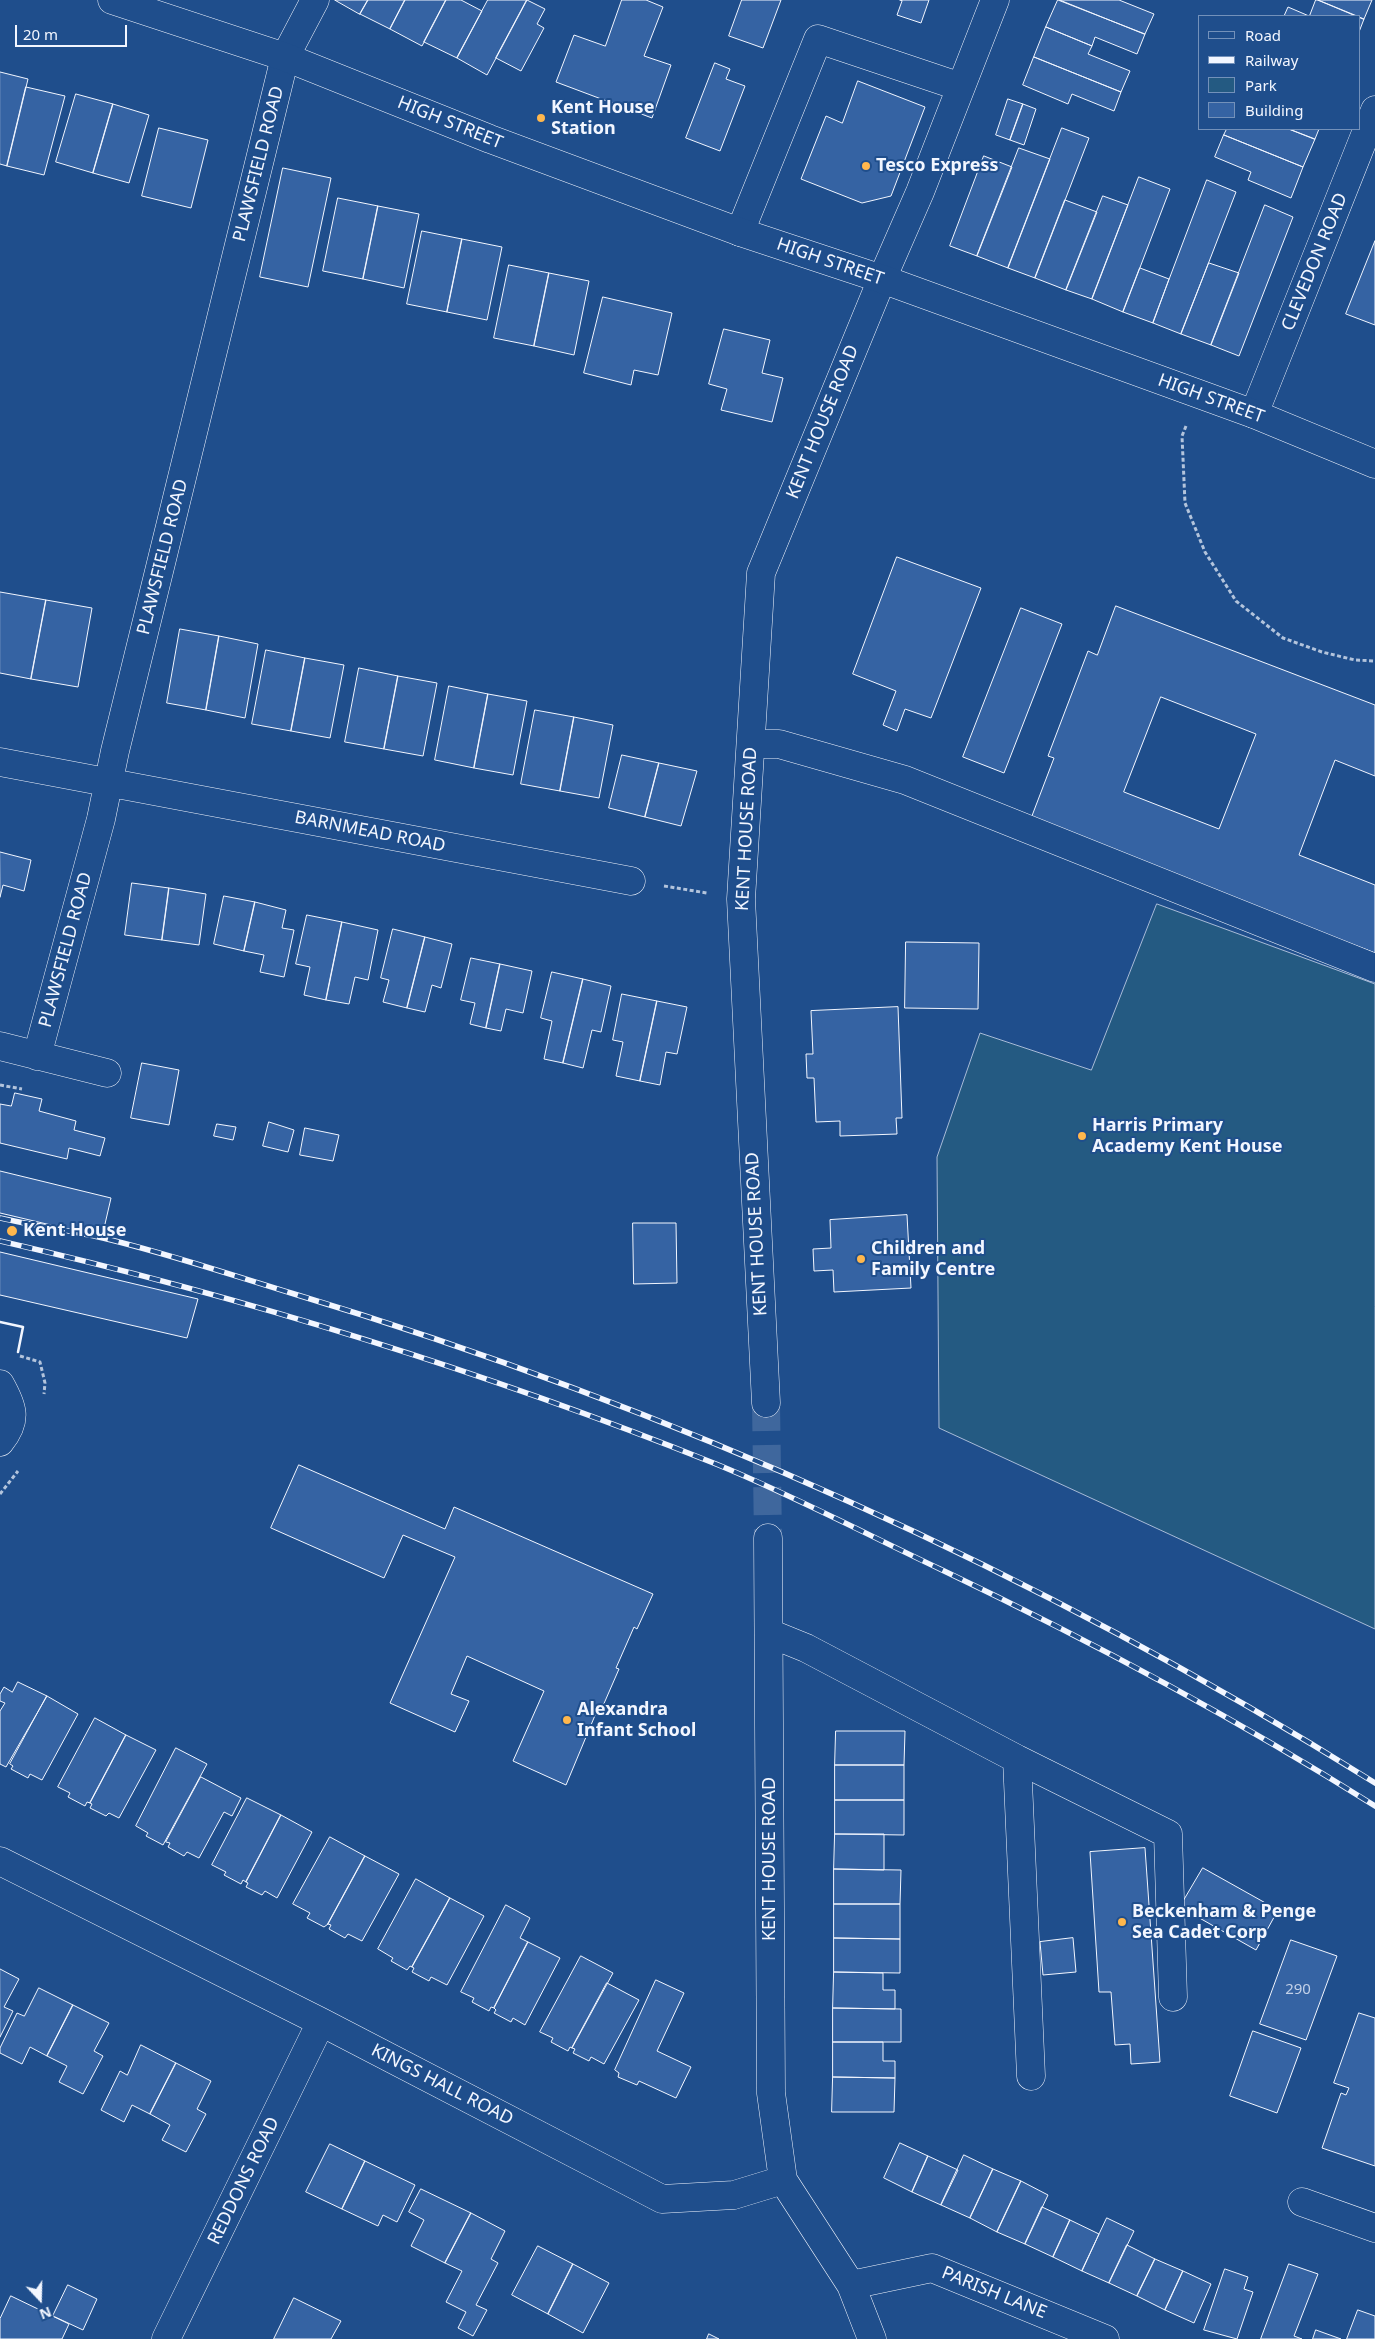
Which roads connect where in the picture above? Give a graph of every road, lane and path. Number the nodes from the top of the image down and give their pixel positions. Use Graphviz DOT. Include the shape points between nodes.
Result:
graph roads {
  1 [pos="112,0"];
  2 [pos="315,0"];
  3 [pos="995,0"];
  4 [pos="285,57"];
  5 [pos="961,87"];
  6 [pos="1375,110"];
  7 [pos="740,232"];
  8 [pos="882,279"];
  9 [pos="1198,395"];
  10 [pos="1254,414"];
  11 [pos="1375,464"];
  12 [pos="1375,662"];
  13 [pos="751,744"];
  14 [pos="0,762"];
  15 [pos="108,783"];
  16 [pos="631,881"];
  17 [pos="741,899"];
  18 [pos="1375,968"];
  19 [pos="0,1046"];
  20 [pos="38,1056"];
  21 [pos="107,1074"];
  22 [pos="0,1085"];
  23 [pos="28,1090"];
  24 [pos="22,1357"];
  25 [pos="0,1384"];
  26 [pos="43,1401"];
  27 [pos="766,1403"];
  28 [pos="0,1442"];
  29 [pos="768,1538"];
  30 [pos="769,1632"];
  31 [pos="1017,1759"];
  32 [pos="0,1861"];
  33 [pos="1173,1997"];
  34 [pos="321,2022"];
  35 [pos="1031,2076"];
  36 [pos="783,2180"];
  37 [pos="1302,2202"];
  38 [pos="1375,2228"];
  39 [pos="851,2285"];
  40 [pos="166,2339"];
  41 [pos="872,2339"];
  42 [pos="1105,2339"];
  1 -- 4 [label="street, HIGH STREET"];
  2 -- 4 [label="street, PLAWSFIELD ROAD"];
  3 -- 5 [label="street, KENT HOUSE ROAD"];
  4 -- 7 [label="street, HIGH STREET" via="490,139"];
  4 -- 15 [label="street, PLAWSFIELD ROAD"];
  5 -- 7 [label="street" via="818,39"];
  5 -- 8 [label="street, KENT HOUSE ROAD"];
  6 -- 10 [label="street, CLEVEDON ROAD"];
  7 -- 8 [label="street, HIGH STREET"];
  8 -- 9 [label="street, HIGH STREET"];
  8 -- 13 [label="street, KENT HOUSE ROAD" via="761,573"];
  9 -- 10 [label="street, HIGH STREET"];
  9 -- 12 [label="path" via="1182,436 1185,503 1205,552 1236,601 1283,638 1322,652"];
  10 -- 11 [label="street, HIGH STREET"];
  13 -- 17 [label="street, KENT HOUSE ROAD"];
  13 -- 18 [label="street" via="779,744 905,780"];
  14 -- 15 [label="street, BARNMEAD ROAD"];
  15 -- 16 [label="street, BARNMEAD ROAD"];
  15 -- 20 [label="street, PLAWSFIELD ROAD"];
  16 -- 17 [label="path"];
  17 -- 27 [label="street, KENT HOUSE ROAD"];
  19 -- 20 [label="street"];
  20 -- 21 [label="street"];
  22 -- 23 [label="path"];
  24 -- 26 [label="path" via="40,1362"];
  25 -- 28 [label="street" via="11,1404 12,1423"];
  29 -- 30 [label="street, KENT HOUSE ROAD"];
  30 -- 31 [label="street" via="806,1648"];
  30 -- 36 [label="street, KENT HOUSE ROAD" via="771,2094"];
  31 -- 33 [label="street" via="1168,1834"];
  31 -- 35 [label="street"];
  32 -- 34 [label="street, KINGS HALL ROAD"];
  34 -- 36 [label="street, KINGS HALL ROAD" via="662,2199 734,2195"];
  34 -- 40 [label="street, REDDONS ROAD"];
  36 -- 39 [label="street"];
  37 -- 38 [label="street"];
  39 -- 41 [label="street"];
  39 -- 42 [label="street, PARISH LANE" via="932,2268"];
}
